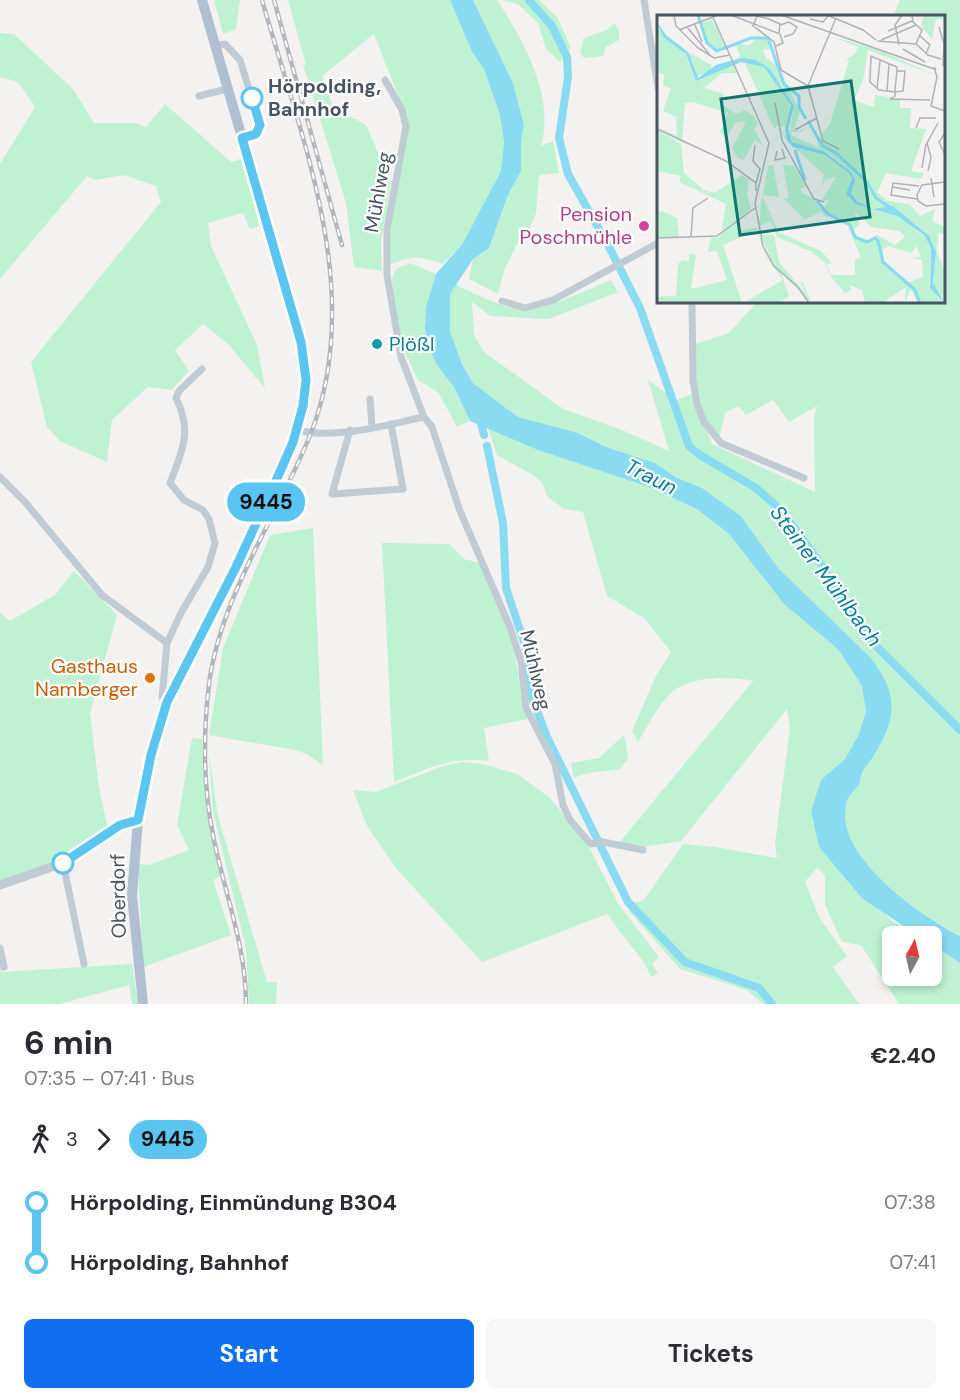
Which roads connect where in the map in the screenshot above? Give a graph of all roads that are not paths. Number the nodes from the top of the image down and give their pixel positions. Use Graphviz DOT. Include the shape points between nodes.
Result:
graph roads {
  1 [pos="202,0"];
  2 [pos="644,0"];
  3 [pos="216,46"];
  4 [pos="385,81"];
  5 [pos="657,82"];
  6 [pos="227,89"];
  7 [pos="199,96"];
  8 [pos="242,138"];
  9 [pos="657,244"];
  10 [pos="502,301"];
  11 [pos="692,303"];
  12 [pos="202,369"];
  13 [pos="370,399"];
  14 [pos="424,417"];
  15 [pos="391,424"];
  16 [pos="372,427"];
  17 [pos="297,430"];
  18 [pos="350,430"];
  19 [pos="0,477"];
  20 [pos="804,478"];
  21 [pos="167,643"];
  22 [pos="167,702"];
  23 [pos="138,820"];
  24 [pos="643,850"];
  25 [pos="63,863"];
  26 [pos="0,885"];
  27 [pos="0,948"];
  28 [pos="84,964"];
  29 [pos="4,967"];
  30 [pos="143,1004"];
  1 -- 3 [label="main road, Oberdorf"];
  2 -- 5 [label="street"];
  3 -- 6 [label="main road, Oberdorf"];
  3 -- 8 [label="street" via="225,44 240,60 260,125 256,134"];
  4 -- 14 [label="street, Mühlweg" via="402,110 406,127 387,229 389,295 401,357"];
  6 -- 7 [label="street"];
  6 -- 8 [label="main road, Oberdorf"];
  8 -- 17 [label="main road, Oberdorf" via="301,342 305,386"];
  9 -- 10 [label="street" via="553,300 525,308"];
  11 -- 20 [label="street" via="693,381 704,422 721,443"];
  12 -- 21 [label="street" via="176,398 185,423 185,442 170,483 209,519 215,543 208,567"];
  13 -- 16 [label="street"];
  14 -- 15 [label="street"];
  14 -- 24 [label="street, Mühlweg" via="432,427 460,511 510,627 520,662 526,708 555,764 563,805 579,833 591,844 603,842"];
  15 -- 16 [label="street"];
  15 -- 18 [label="street" via="403,489 332,494"];
  16 -- 18 [label="street"];
  17 -- 18 [label="street"];
  17 -- 22 [label="main road, Oberdorf" via="236,567"];
  19 -- 21 [label="street" via="102,595"];
  21 -- 22 [label="street" via="162,698"];
  22 -- 23 [label="main road, Oberdorf"];
  23 -- 25 [label="street, Oberdorf" via="120,825"];
  23 -- 30 [label="main road, Oberdorf" via="132,895"];
  25 -- 26 [label="street, Oberdorf"];
  25 -- 28 [label="street, Oberdorf"];
  27 -- 29 [label="street"];
}
